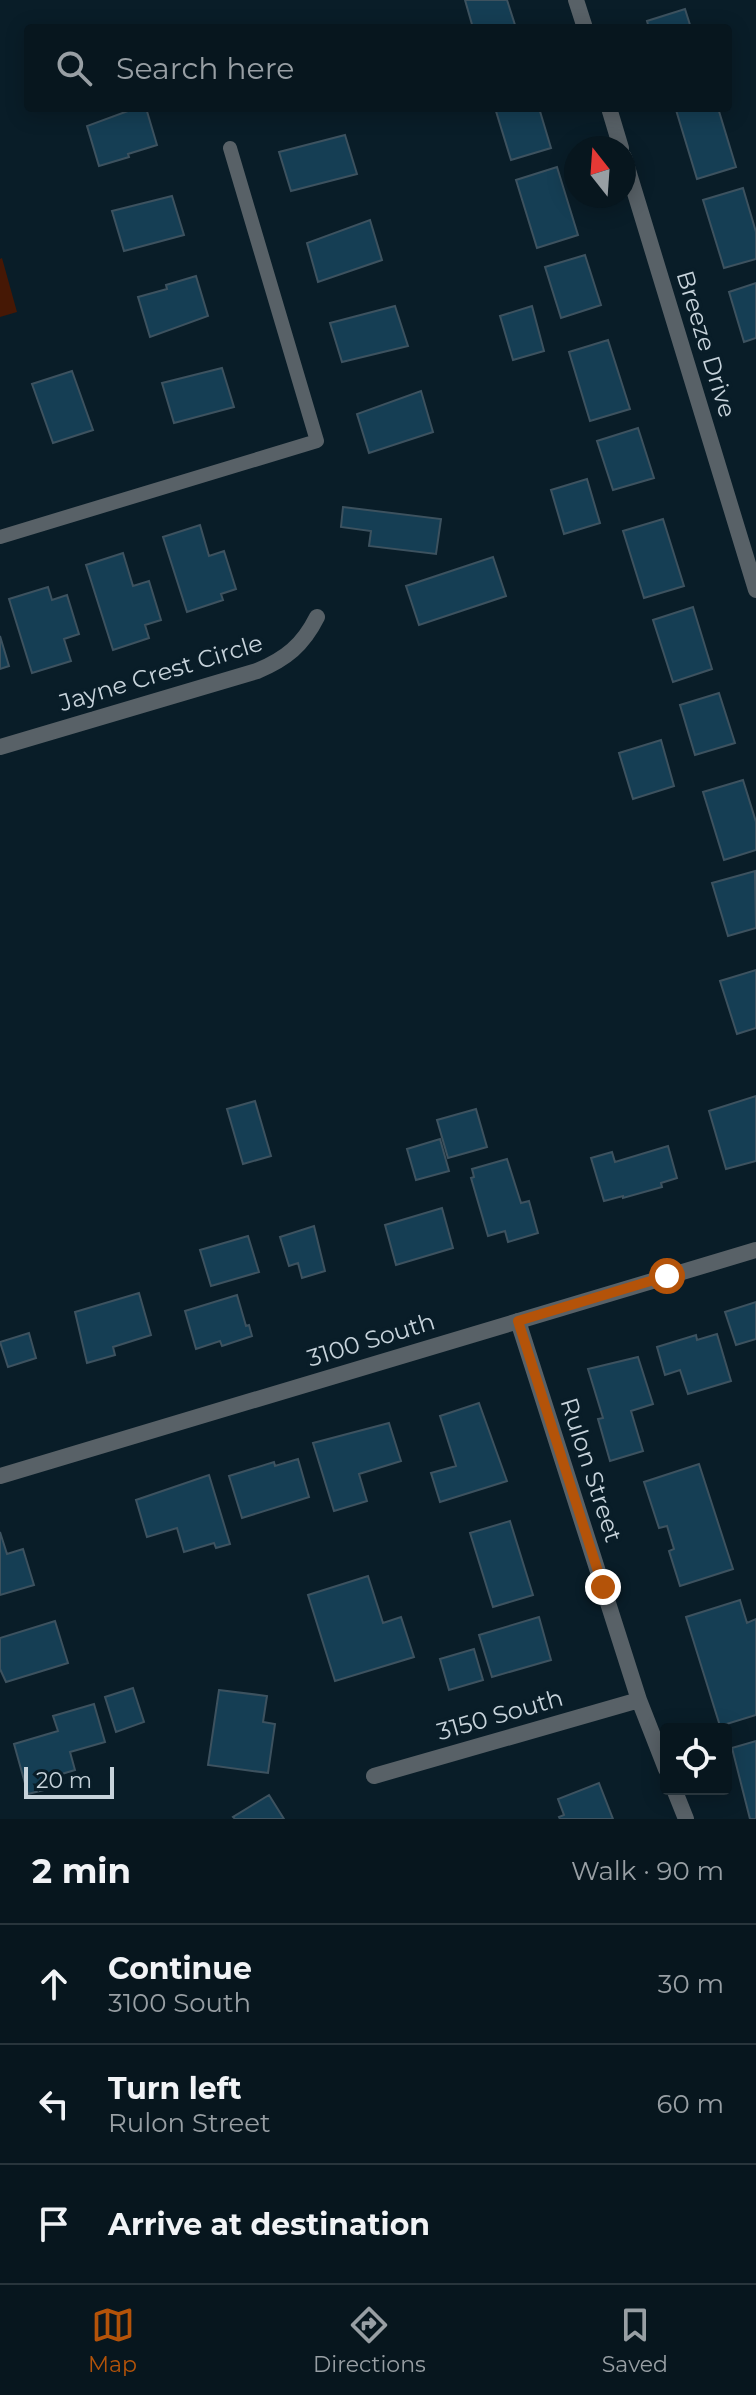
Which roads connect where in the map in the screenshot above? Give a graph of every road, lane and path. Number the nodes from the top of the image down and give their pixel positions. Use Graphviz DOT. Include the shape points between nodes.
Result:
graph roads {
  1 [pos="576,0"];
  2 [pos="584,24"];
  3 [pos="610,112"];
  4 [pos="617,136"];
  5 [pos="230,148"];
  6 [pos="636,196"];
  7 [pos="0,537"];
  8 [pos="756,590"];
  9 [pos="317,617"];
  10 [pos="0,747"];
  11 [pos="756,1250"];
  12 [pos="518,1321"];
  13 [pos="0,1476"];
  14 [pos="639,1700"];
  15 [pos="660,1754"];
  16 [pos="374,1776"];
  17 [pos="676,1795"];
  18 [pos="686,1819"];
  1 -- 2 [label="street"];
  3 -- 4 [label="street"];
  5 -- 7 [label="lane" via="317,441"];
  6 -- 8 [label="street, Breeze Drive"];
  9 -- 10 [label="street, Jayne Crest Circle" via="295,650 257,671"];
  11 -- 12 [label="street, 3100 South"];
  12 -- 13 [label="street, 3100 South"];
  12 -- 14 [label="street, Rulon Street"];
  14 -- 15 [label="street, Rulon Street"];
  14 -- 16 [label="street, 3150 South"];
  17 -- 18 [label="street"];
}
